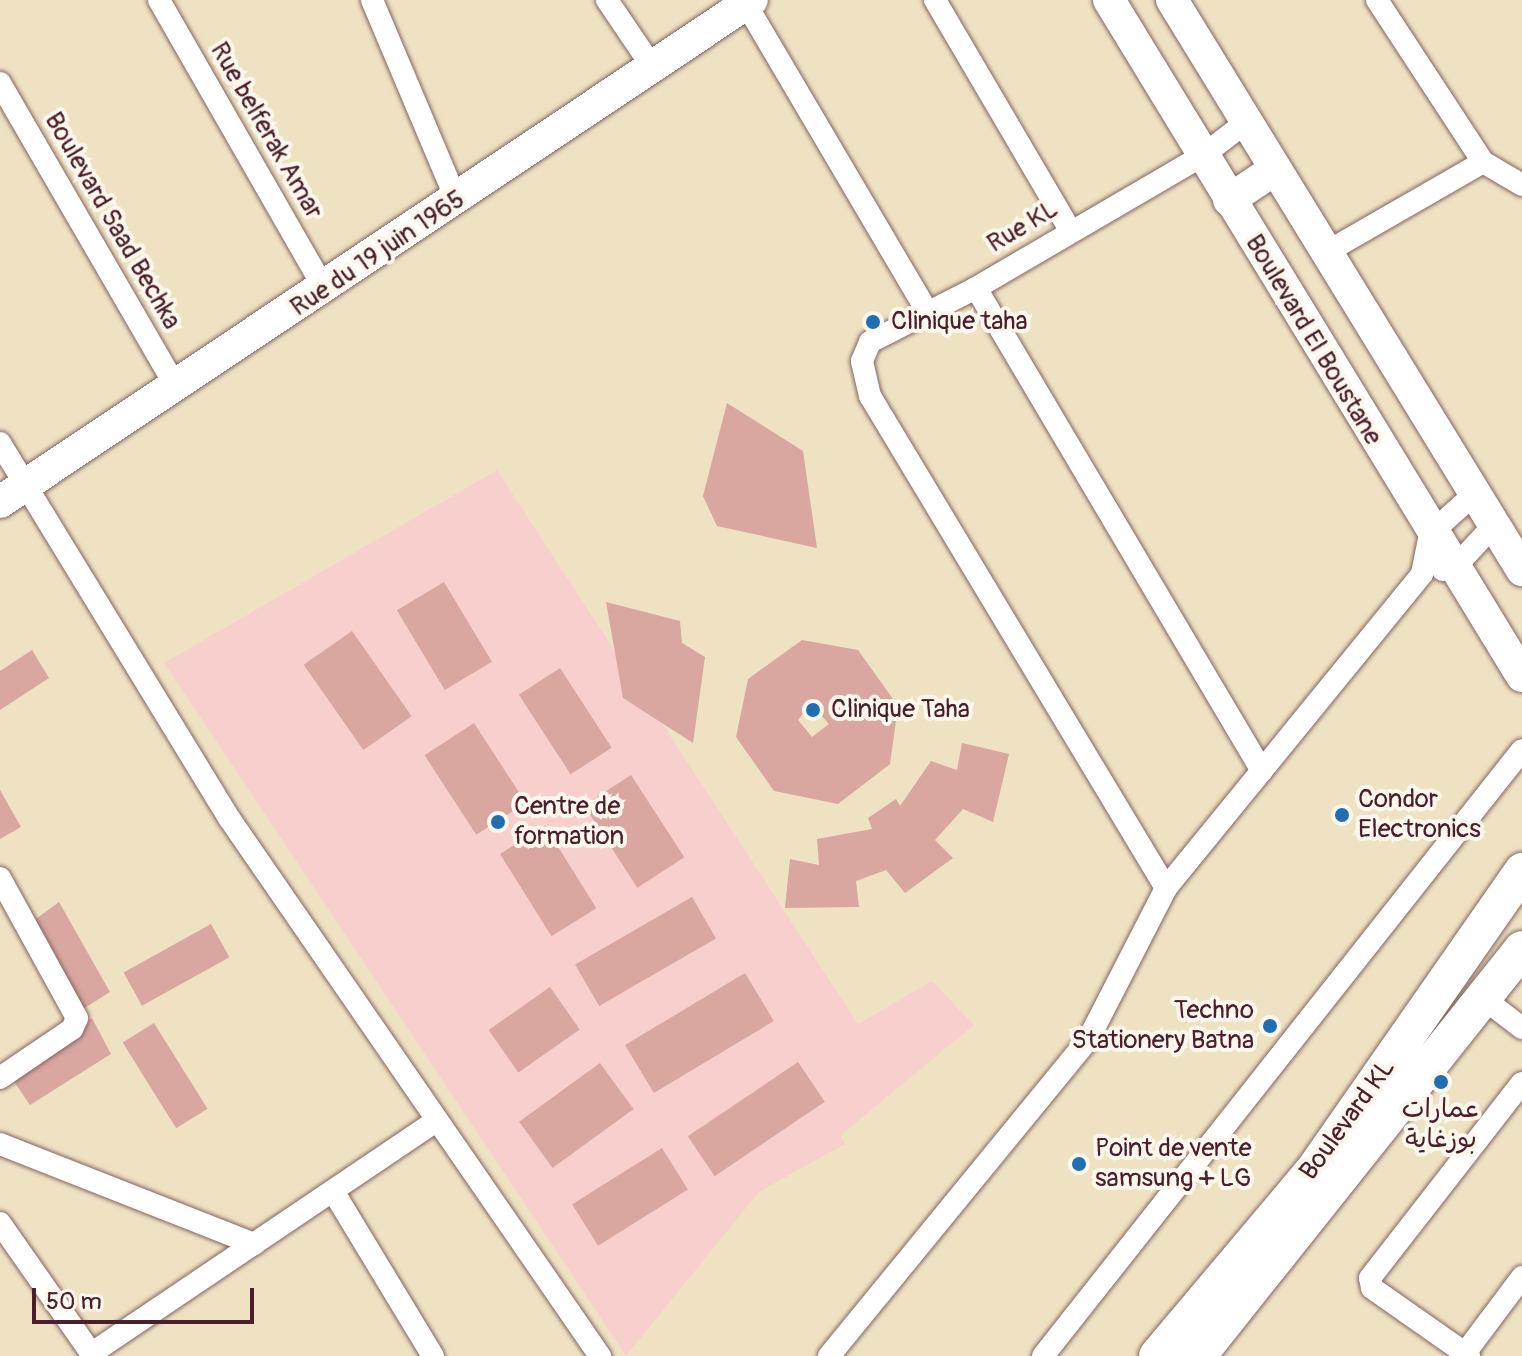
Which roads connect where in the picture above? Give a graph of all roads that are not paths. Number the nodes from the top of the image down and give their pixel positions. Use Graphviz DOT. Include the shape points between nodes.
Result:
graph roads {
  1 [pos="159,0"];
  2 [pos="372,0"];
  3 [pos="607,0"];
  4 [pos="935,0"];
  5 [pos="1109,0"];
  6 [pos="1172,0"];
  7 [pos="1377,0"];
  8 [pos="749,2"];
  9 [pos="653,68"];
  10 [pos="0,83"];
  11 [pos="1245,123"];
  12 [pos="1202,156"];
  13 [pos="1483,162"];
  14 [pos="1274,170"];
  15 [pos="1522,185"];
  16 [pos="1229,200"];
  17 [pos="457,201"];
  18 [pos="1070,230"];
  19 [pos="1325,253"];
  20 [pos="976,288"];
  21 [pos="325,290"];
  22 [pos="926,310"];
  23 [pos="176,387"];
  24 [pos="0,443"];
  25 [pos="13,494"];
  26 [pos="1473,495"];
  27 [pos="1493,526"];
  28 [pos="1430,534"];
  29 [pos="1454,568"];
  30 [pos="1522,570"];
  31 [pos="1422,574"];
  32 [pos="1522,676"];
  33 [pos="1522,750"];
  34 [pos="1262,771"];
  35 [pos="1522,871"];
  36 [pos="0,878"];
  37 [pos="1166,888"];
  38 [pos="1522,949"];
  39 [pos="1483,998"];
  40 [pos="1522,1028"];
  41 [pos="0,1078"];
  42 [pos="1522,1083"];
  43 [pos="437,1120"];
  44 [pos="0,1144"];
  45 [pos="333,1191"];
  46 [pos="0,1223"];
  47 [pos="254,1244"];
  48 [pos="1522,1277"];
  49 [pos="93,1355"];
  50 [pos="1467,1355"];
  51 [pos="433,1356"];
  52 [pos="600,1356"];
  53 [pos="829,1356"];
  54 [pos="1043,1356"];
  55 [pos="1157,1356"];
  56 [pos="1198,1356"];
  1 -- 21 [label="street, Rue belferak Amar"];
  2 -- 17 [label="street"];
  3 -- 9 [label="street"];
  4 -- 18 [label="street"];
  5 -- 12 [label="main road, Boulevard El Boustane"];
  6 -- 11 [label="main road"];
  7 -- 13 [label="street"];
  8 -- 9 [label="main road, Rue du 19 juin 1965"];
  8 -- 22 [label="street"];
  9 -- 17 [label="main road, Rue du 19 juin 1965"];
  10 -- 23 [label="street, Boulevard Saad Bechka"];
  11 -- 12 [label="street, Rue KL"];
  11 -- 14 [label="main road"];
  12 -- 16 [label="main road, Boulevard El Boustane"];
  12 -- 18 [label="street, Rue KL"];
  13 -- 15 [label="street"];
  13 -- 19 [label="street"];
  14 -- 16 [label="main road"];
  14 -- 19 [label="main road"];
  16 -- 28 [label="main road, Boulevard El Boustane"];
  17 -- 21 [label="main road, Rue du 19 juin 1965"];
  18 -- 20 [label="street, Rue KL"];
  19 -- 26 [label="main road"];
  20 -- 22 [label="street, Rue KL"];
  20 -- 34 [label="street"];
  21 -- 23 [label="main road, Rue du 19 juin 1965"];
  22 -- 37 [label="street, Rue KL" via="870,342 862,361 870,396"];
  23 -- 25 [label="main road, Rue du 19 juin 1965"];
  24 -- 25 [label="street"];
  25 -- 43 [label="street"];
  26 -- 27 [label="main road"];
  26 -- 28 [label="street"];
  27 -- 29 [label="street"];
  27 -- 30 [label="main road"];
  28 -- 29 [label="main road, Boulevard El Boustane"];
  28 -- 31 [label="street"];
  29 -- 31 [label="street"];
  29 -- 32 [label="main road, Boulevard El Boustane"];
  31 -- 34 [label="street"];
  33 -- 54 [label="street"];
  34 -- 37 [label="street"];
  35 -- 55 [label="main road, Boulevard KL" via="1313,1171"];
  36 -- 41 [label="street" via="77,1018 72,1029"];
  37 -- 53 [label="street" via="1088,1040"];
  38 -- 39 [label="main road, Boulevard KL"];
  39 -- 40 [label="street"];
  39 -- 56 [label="main road, Boulevard KL"];
  42 -- 50 [label="street" via="1370,1278 1372,1288"];
  43 -- 45 [label="street"];
  43 -- 52 [label="street"];
  44 -- 47 [label="street"];
  45 -- 47 [label="street"];
  45 -- 51 [label="street"];
  46 -- 49 [label="street"];
  47 -- 49 [label="street"];
  48 -- 50 [label="street"];
}
